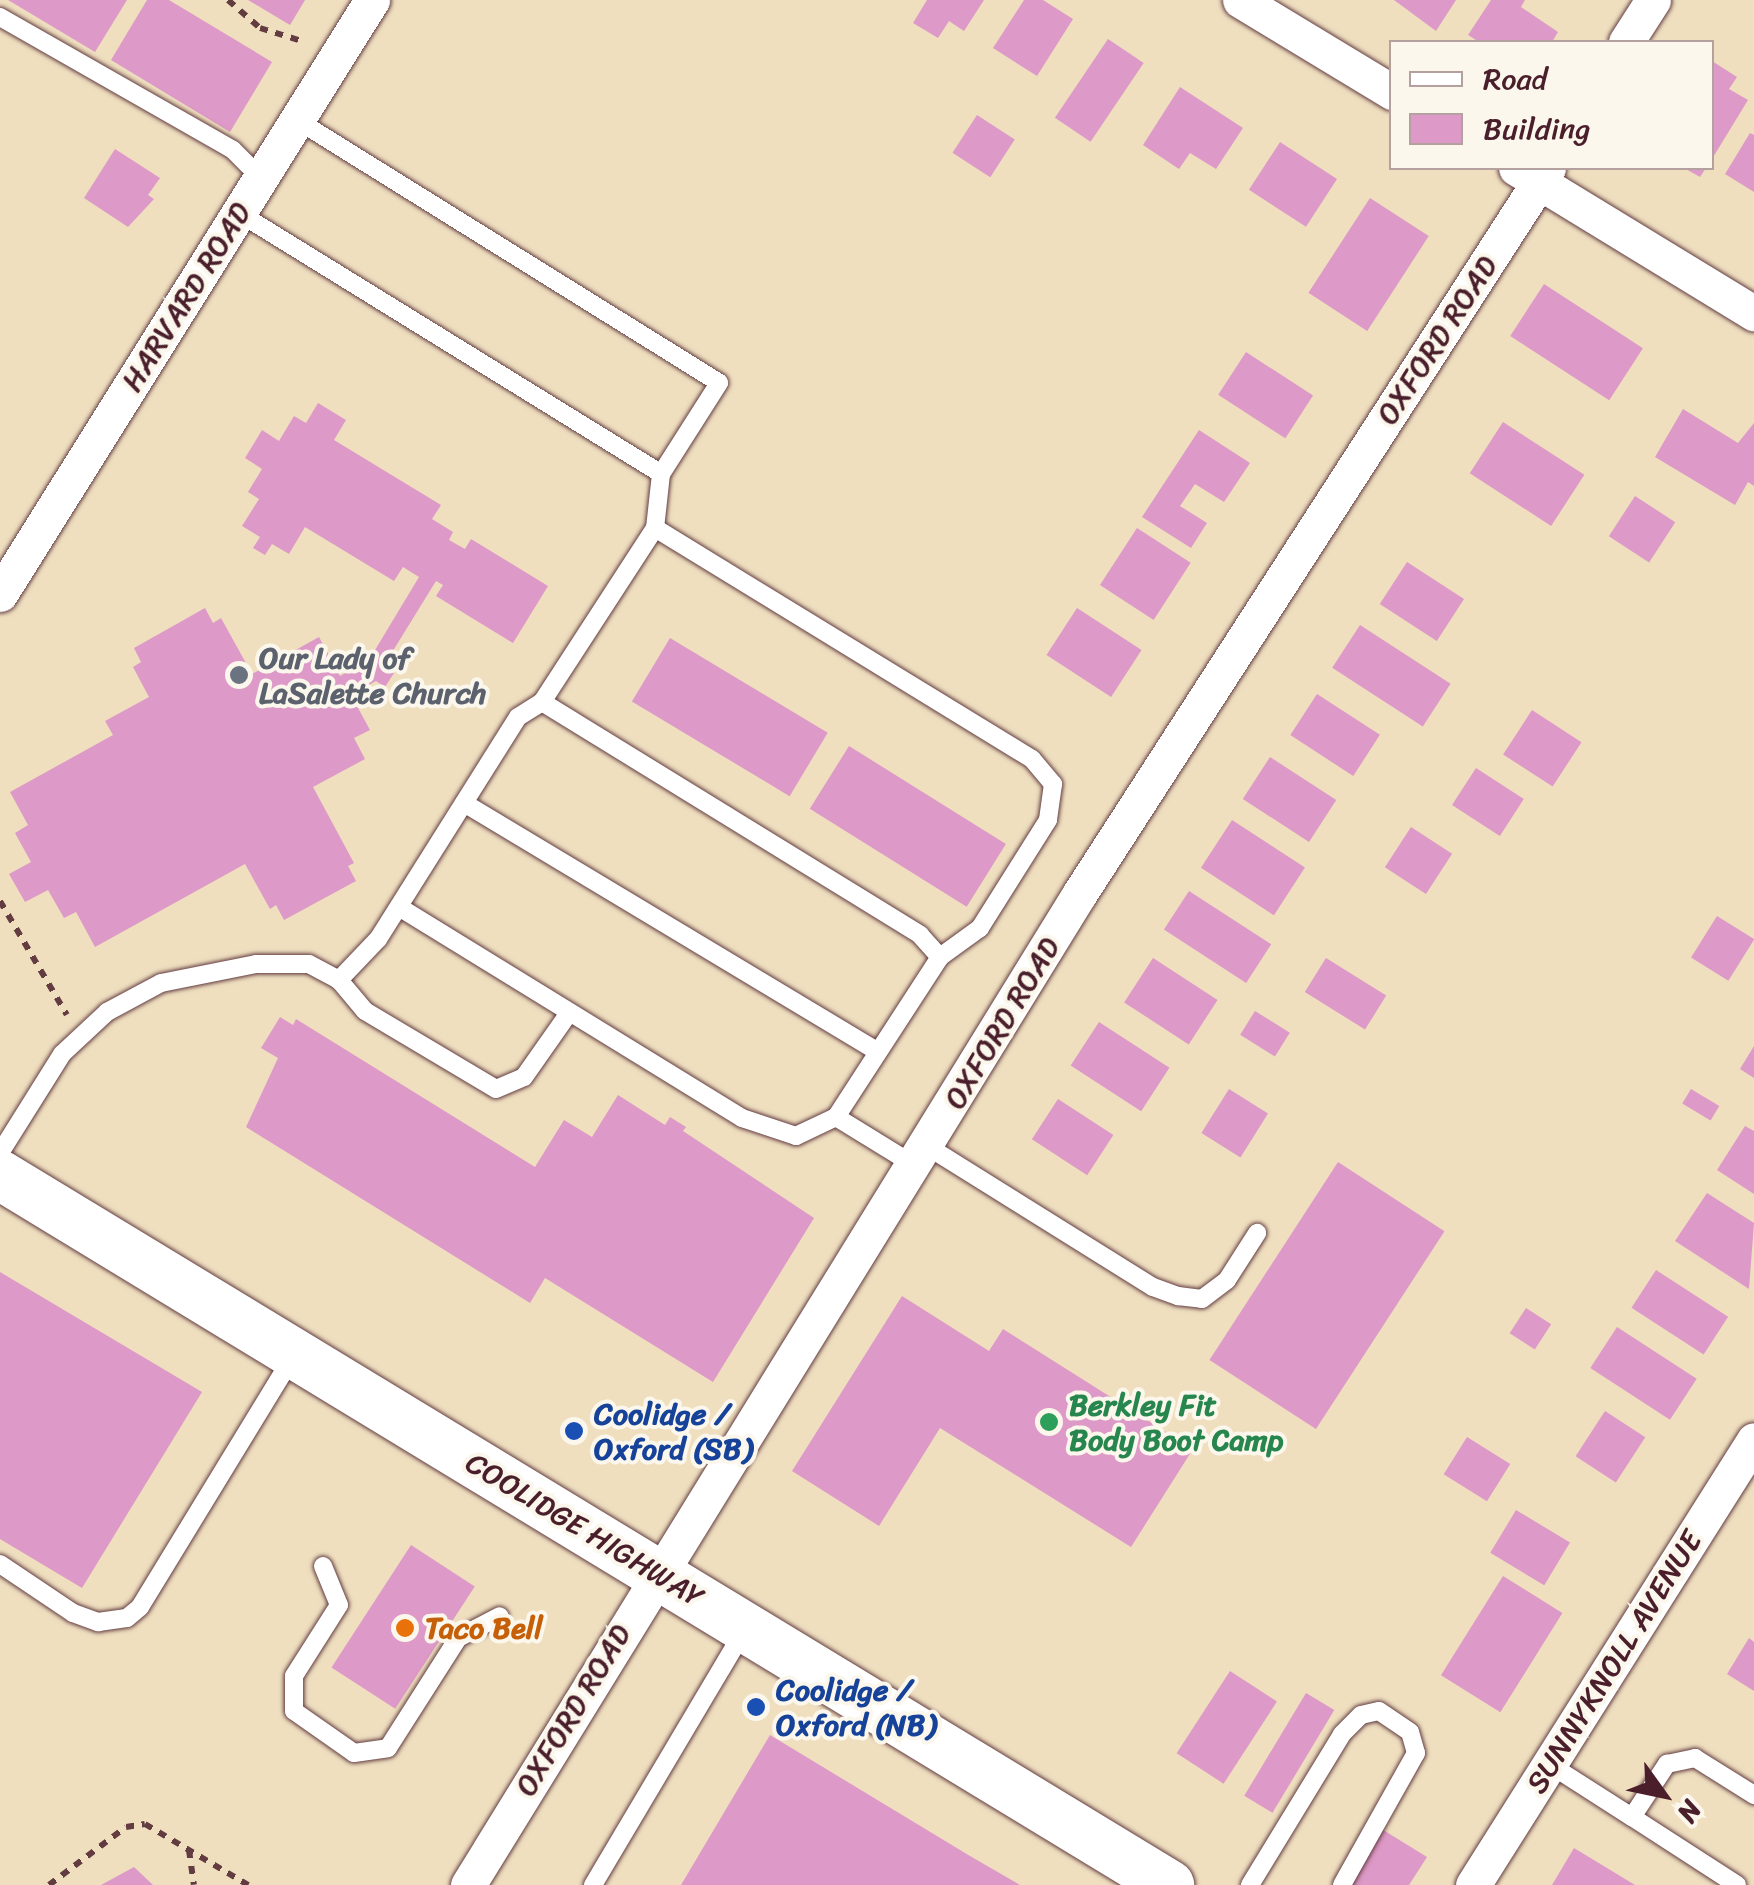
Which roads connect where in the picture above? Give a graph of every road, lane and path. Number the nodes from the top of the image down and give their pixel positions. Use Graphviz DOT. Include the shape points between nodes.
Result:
graph roads {
  1 [pos="228,0"];
  2 [pos="372,0"];
  3 [pos="1240,0"];
  4 [pos="1654,0"];
  5 [pos="0,17"];
  6 [pos="1627,40"];
  7 [pos="303,42"];
  8 [pos="1389,90"];
  9 [pos="297,120"];
  10 [pos="1534,172"];
  11 [pos="261,178"];
  12 [pos="239,213"];
  13 [pos="1754,313"];
  14 [pos="661,474"];
  15 [pos="655,528"];
  16 [pos="0,594"];
  17 [pos="542,702"];
  18 [pos="464,803"];
  19 [pos="0,901"];
  20 [pos="399,907"];
  21 [pos="940,958"];
  22 [pos="340,980"];
  23 [pos="569,1013"];
  24 [pos="80,1038"];
  25 [pos="877,1051"];
  26 [pos="836,1117"];
  27 [pos="0,1152"];
  28 [pos="920,1156"];
  29 [pos="0,1175"];
  30 [pos="1256,1234"];
  31 [pos="294,1354"];
  32 [pos="1754,1440"];
  33 [pos="0,1564"];
  34 [pos="323,1566"];
  35 [pos="657,1571"];
  36 [pos="500,1616"];
  37 [pos="746,1628"];
  38 [pos="1550,1764"];
  39 [pos="1754,1794"];
  40 [pos="1632,1817"];
  41 [pos="190,1849"];
  42 [pos="50,1885"];
  43 [pos="194,1885"];
  44 [pos="248,1885"];
  45 [pos="468,1885"];
  46 [pos="593,1885"];
  47 [pos="1170,1885"];
  48 [pos="1250,1885"];
  49 [pos="1342,1885"];
  50 [pos="1473,1885"];
  51 [pos="1737,1885"];
  1 -- 7 [label="path" via="260,28"];
  2 -- 9 [label="street, HARVARD ROAD"];
  3 -- 8 [label="street"];
  4 -- 6 [label="street"];
  5 -- 11 [label="lane" via="233,150"];
  9 -- 11 [label="street, HARVARD ROAD"];
  9 -- 14 [label="lane" via="719,382"];
  10 -- 13 [label="street"];
  10 -- 28 [label="street, OXFORD ROAD"];
  11 -- 12 [label="street, HARVARD ROAD"];
  12 -- 14 [label="lane"];
  12 -- 16 [label="street, HARVARD ROAD"];
  14 -- 15 [label="lane"];
  15 -- 17 [label="lane"];
  15 -- 21 [label="lane" via="1032,759 1053,784 1048,820 980,928"];
  17 -- 18 [label="lane" via="518,717"];
  17 -- 21 [label="lane" via="920,936"];
  18 -- 20 [label="lane"];
  18 -- 25 [label="lane"];
  19 -- 24 [label="path"];
  20 -- 22 [label="lane"];
  20 -- 23 [label="lane"];
  21 -- 25 [label="lane"];
  22 -- 23 [label="lane" via="365,1011 496,1088 524,1077"];
  22 -- 24 [label="lane" via="309,964 256,964 161,983 107,1012"];
  23 -- 26 [label="lane" via="742,1118 796,1136"];
  24 -- 27 [label="lane"];
  25 -- 26 [label="lane"];
  26 -- 28 [label="lane"];
  28 -- 30 [label="lane" via="1178,1296 1202,1299 1226,1280"];
  28 -- 35 [label="street, OXFORD ROAD"];
  29 -- 31 [label="main road, COOLIDGE HIGHWAY"];
  31 -- 33 [label="lane" via="140,1607 127,1618 98,1622 73,1612"];
  31 -- 35 [label="main road, COOLIDGE HIGHWAY"];
  32 -- 38 [label="street, SUNNYKNOLL AVENUE"];
  34 -- 36 [label="lane" via="339,1605 294,1676 294,1711 354,1753 388,1748 458,1638"];
  35 -- 37 [label="main road, COOLIDGE HIGHWAY"];
  35 -- 45 [label="street, OXFORD ROAD"];
  37 -- 46 [label="lane"];
  37 -- 47 [label="main road, COOLIDGE HIGHWAY"];
  38 -- 40 [label="lane"];
  38 -- 50 [label="street, SUNNYKNOLL AVENUE"];
  39 -- 40 [label="lane" via="1695,1758 1667,1764"];
  40 -- 51 [label="lane"];
  41 -- 42 [label="path" via="144,1824 126,1827"];
  41 -- 43 [label="path"];
  41 -- 44 [label="path"];
  48 -- 49 [label="lane" via="1342,1734 1361,1715 1379,1711 1410,1732 1416,1753"];
}
